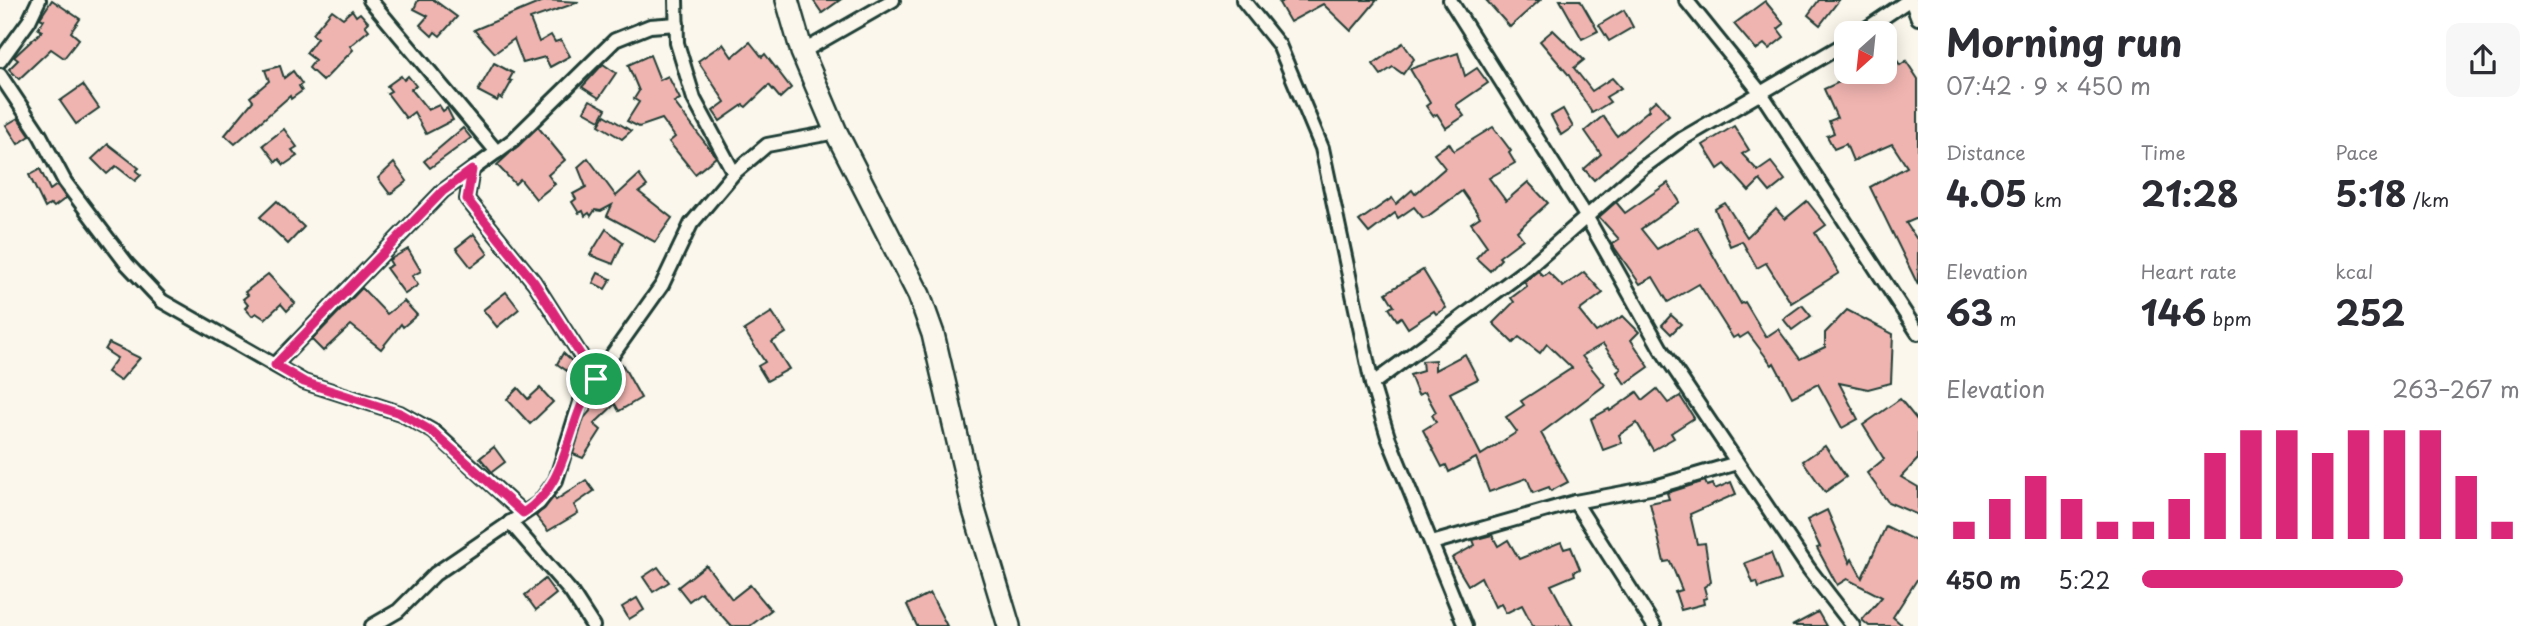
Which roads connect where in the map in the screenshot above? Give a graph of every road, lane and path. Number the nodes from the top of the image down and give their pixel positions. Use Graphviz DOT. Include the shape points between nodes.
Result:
graph roads {
  1 [pos="40,0"];
  2 [pos="370,0"];
  3 [pos="676,0"];
  4 [pos="787,0"];
  5 [pos="893,0"];
  6 [pos="1243,0"];
  7 [pos="1450,0"];
  8 [pos="1686,0"];
  9 [pos="1910,0"];
  10 [pos="1918,18"];
  11 [pos="1878,21"];
  12 [pos="677,24"];
  13 [pos="1834,50"];
  14 [pos="802,52"];
  15 [pos="0,61"];
  16 [pos="0,75"];
  17 [pos="1761,93"];
  18 [pos="836,132"];
  19 [pos="497,152"];
  20 [pos="472,170"];
  21 [pos="734,173"];
  22 [pos="1586,216"];
  23 [pos="1918,333"];
  24 [pos="275,365"];
  25 [pos="596,379"];
  26 [pos="1373,384"];
  27 [pos="1737,463"];
  28 [pos="1575,502"];
  29 [pos="523,513"];
  30 [pos="510,522"];
  31 [pos="1432,543"];
  32 [pos="372,626"];
  33 [pos="593,626"];
  34 [pos="1009,626"];
  35 [pos="1465,626"];
  36 [pos="1654,626"];
  37 [pos="1853,626"];
  1 -- 15 [label="street"];
  2 -- 19 [label="street"];
  3 -- 12 [label="street"];
  4 -- 14 [label="highway"];
  5 -- 14 [label="street"];
  6 -- 26 [label="street" via="1279,45 1322,148"];
  7 -- 22 [label="street"];
  8 -- 17 [label="street"];
  9 -- 10 [label="street"];
  9 -- 11 [label="street"];
  12 -- 19 [label="street" via="650,26 615,40"];
  12 -- 21 [label="street" via="677,43 694,99"];
  13 -- 17 [label="street"];
  14 -- 18 [label="highway"];
  16 -- 24 [label="street" via="65,181 127,264 162,301"];
  17 -- 22 [label="street" via="1682,139"];
  17 -- 23 [label="street"];
  18 -- 21 [label="street" via="767,145"];
  18 -- 34 [label="highway" via="919,295 933,334 974,510"];
  19 -- 20 [label="street"];
  20 -- 24 [label="street" via="443,191"];
  20 -- 25 [label="street" via="467,199 534,282"];
  21 -- 25 [label="street" via="691,225 662,285"];
  22 -- 26 [label="street" via="1527,269"];
  22 -- 27 [label="street" via="1661,349"];
  24 -- 29 [label="street" via="304,382 400,413 433,432"];
  25 -- 29 [label="street" via="581,399 556,480 539,503"];
  26 -- 31 [label="street" via="1388,437"];
  27 -- 28 [label="street" via="1655,488"];
  27 -- 37 [label="street"];
  28 -- 31 [label="street"];
  28 -- 36 [label="street"];
  29 -- 30 [label="street"];
  30 -- 32 [label="street" via="435,574 398,611"];
  30 -- 33 [label="street" via="571,592"];
  31 -- 35 [label="street"];
}
